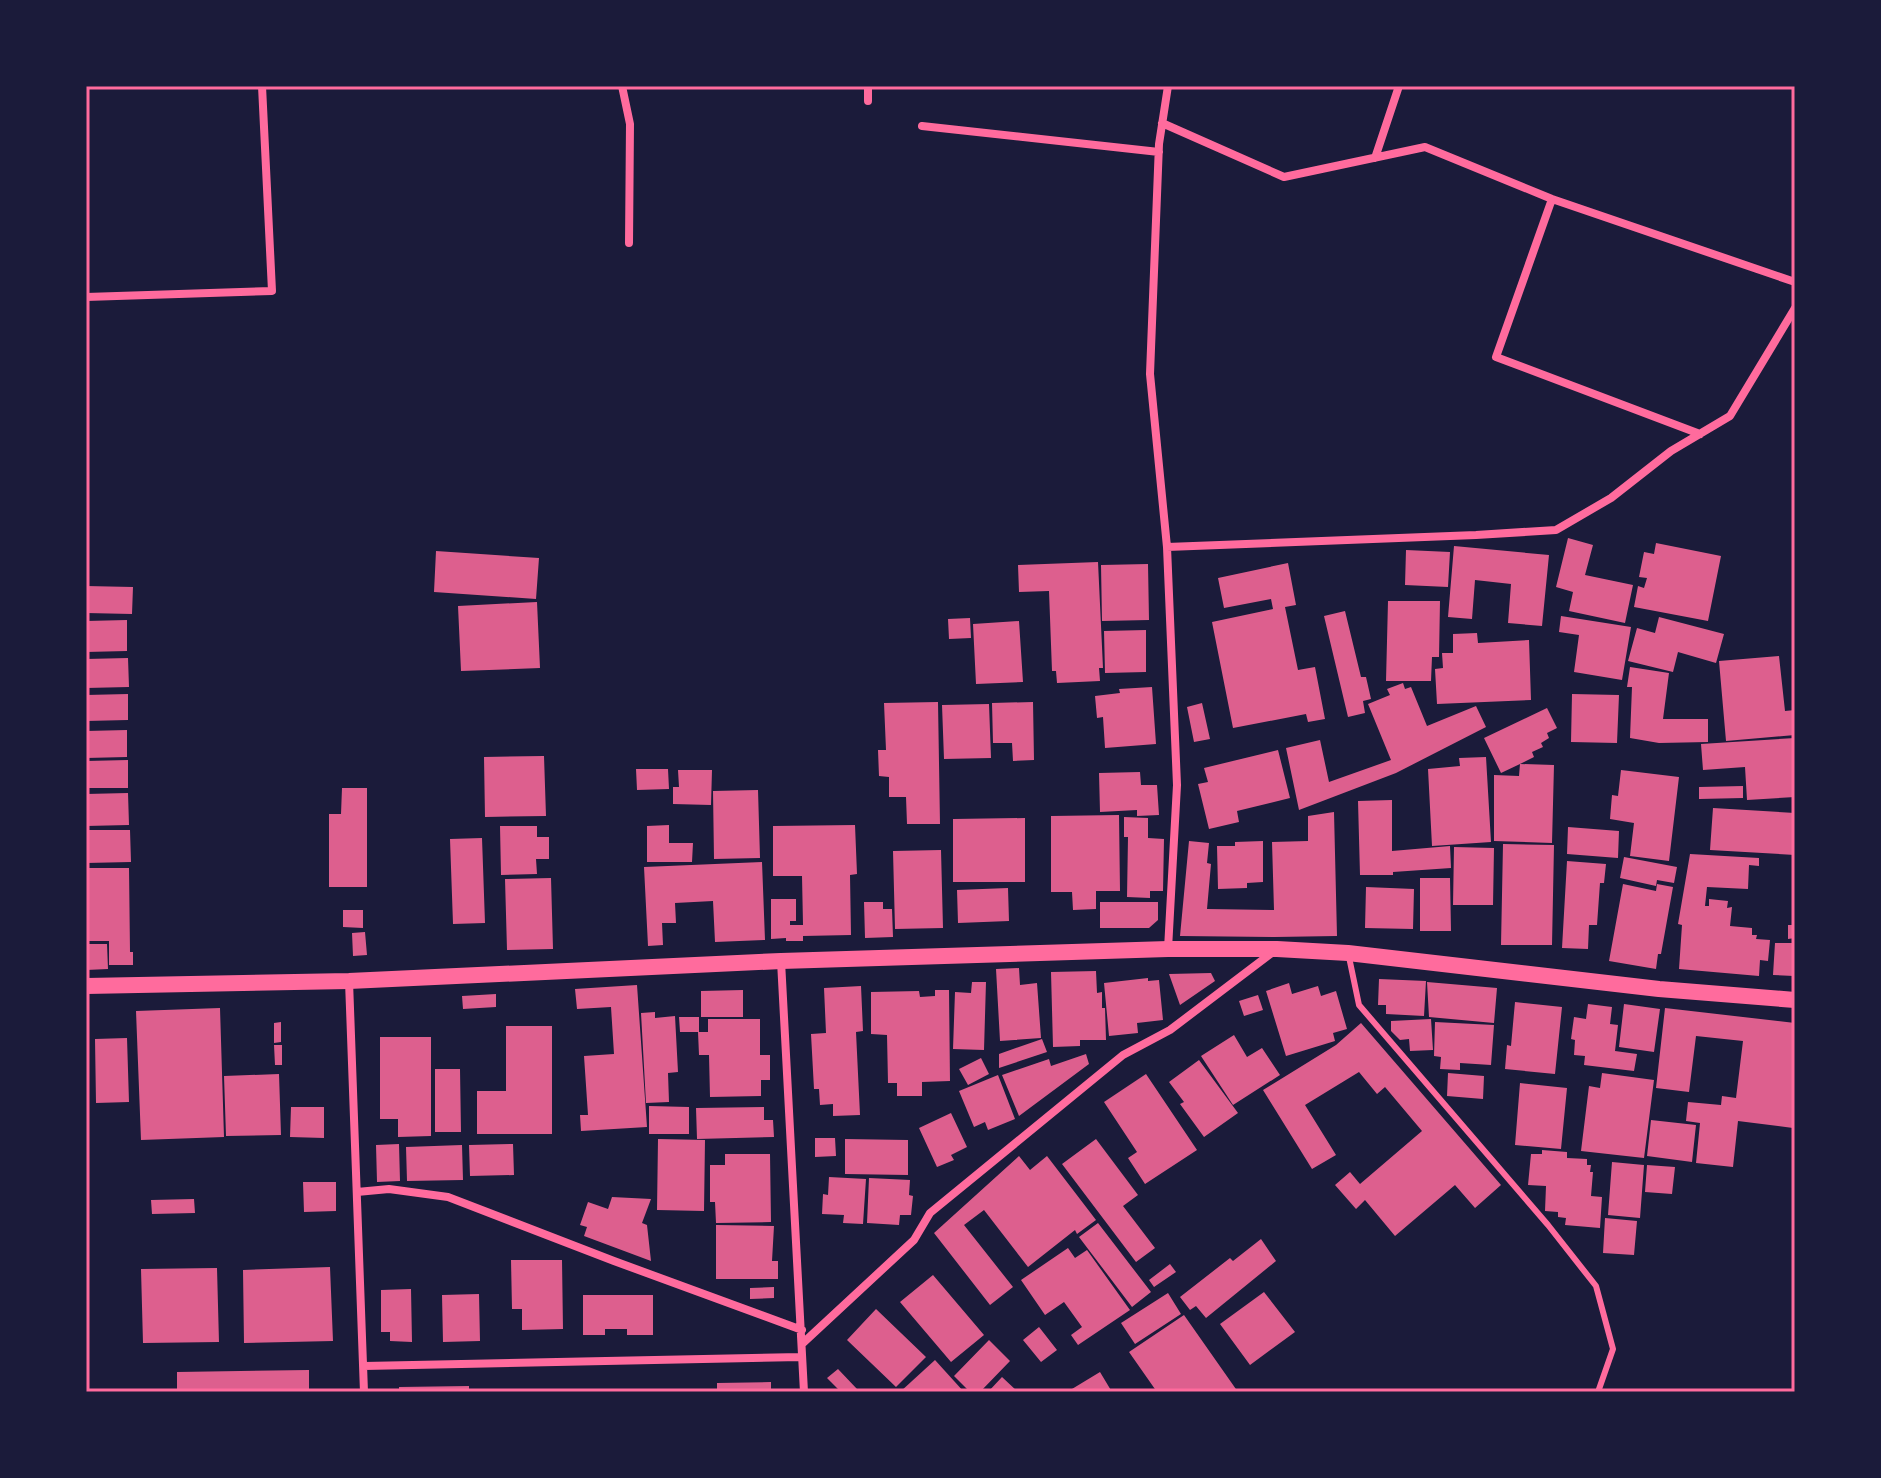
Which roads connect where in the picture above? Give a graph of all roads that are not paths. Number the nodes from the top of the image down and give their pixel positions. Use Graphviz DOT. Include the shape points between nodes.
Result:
graph roads {
  1 [pos="262,86"];
  2 [pos="622,86"];
  3 [pos="868,86"];
  4 [pos="1168,86"];
  5 [pos="1399,86"];
  6 [pos="868,101"];
  7 [pos="1162,123"];
  8 [pos="922,126"];
  9 [pos="1159,152"];
  10 [pos="1375,158"];
  11 [pos="1552,199"];
  12 [pos="629,243"];
  13 [pos="1795,282"];
  14 [pos="86,297"];
  15 [pos="1795,308"];
  16 [pos="1700,434"];
  17 [pos="1167,547"];
  18 [pos="1168,949"];
  19 [pos="1277,949"];
  20 [pos="1348,953"];
  21 [pos="781,961"];
  22 [pos="349,981"];
  23 [pos="86,986"];
  24 [pos="1795,1000"];
  25 [pos="357,1192"];
  26 [pos="802,1330"];
  27 [pos="803,1343"];
  28 [pos="801,1357"];
  29 [pos="364,1366"];
  30 [pos="364,1392"];
  31 [pos="804,1392"];
  32 [pos="1598,1392"];
  1 -- 14 [label="street" via="272,291"];
  2 -- 12 [label="street" via="630,124"];
  3 -- 6 [label="street"];
  4 -- 7 [label="street"];
  5 -- 10 [label="street"];
  7 -- 9 [label="street"];
  7 -- 10 [label="street" via="1284,177"];
  8 -- 9 [label="street"];
  9 -- 17 [label="street" via="1150,374"];
  10 -- 11 [label="street" via="1425,147"];
  11 -- 13 [label="street"];
  11 -- 16 [label="street" via="1496,357"];
  15 -- 16 [label="street" via="1730,416"];
  16 -- 17 [label="street" via="1556,530"];
  17 -- 18 [label="street" via="1177,785"];
  18 -- 19 [label="main road"];
  18 -- 21 [label="main road"];
  19 -- 20 [label="main road"];
  19 -- 27 [label="street" via="1170,1030 1123,1055 930,1213 914,1240"];
  20 -- 24 [label="main road"];
  20 -- 32 [label="lane" via="1359,1005 1596,1286 1613,1349"];
  21 -- 22 [label="main road"];
  21 -- 26 [label="street"];
  22 -- 23 [label="main road"];
  22 -- 25 [label="street"];
  25 -- 26 [label="street" via="389,1189 448,1197"];
  25 -- 29 [label="street"];
  26 -- 27 [label="street"];
  27 -- 28 [label="street"];
  28 -- 29 [label="street"];
  28 -- 31 [label="street"];
  29 -- 30 [label="street"];
}
